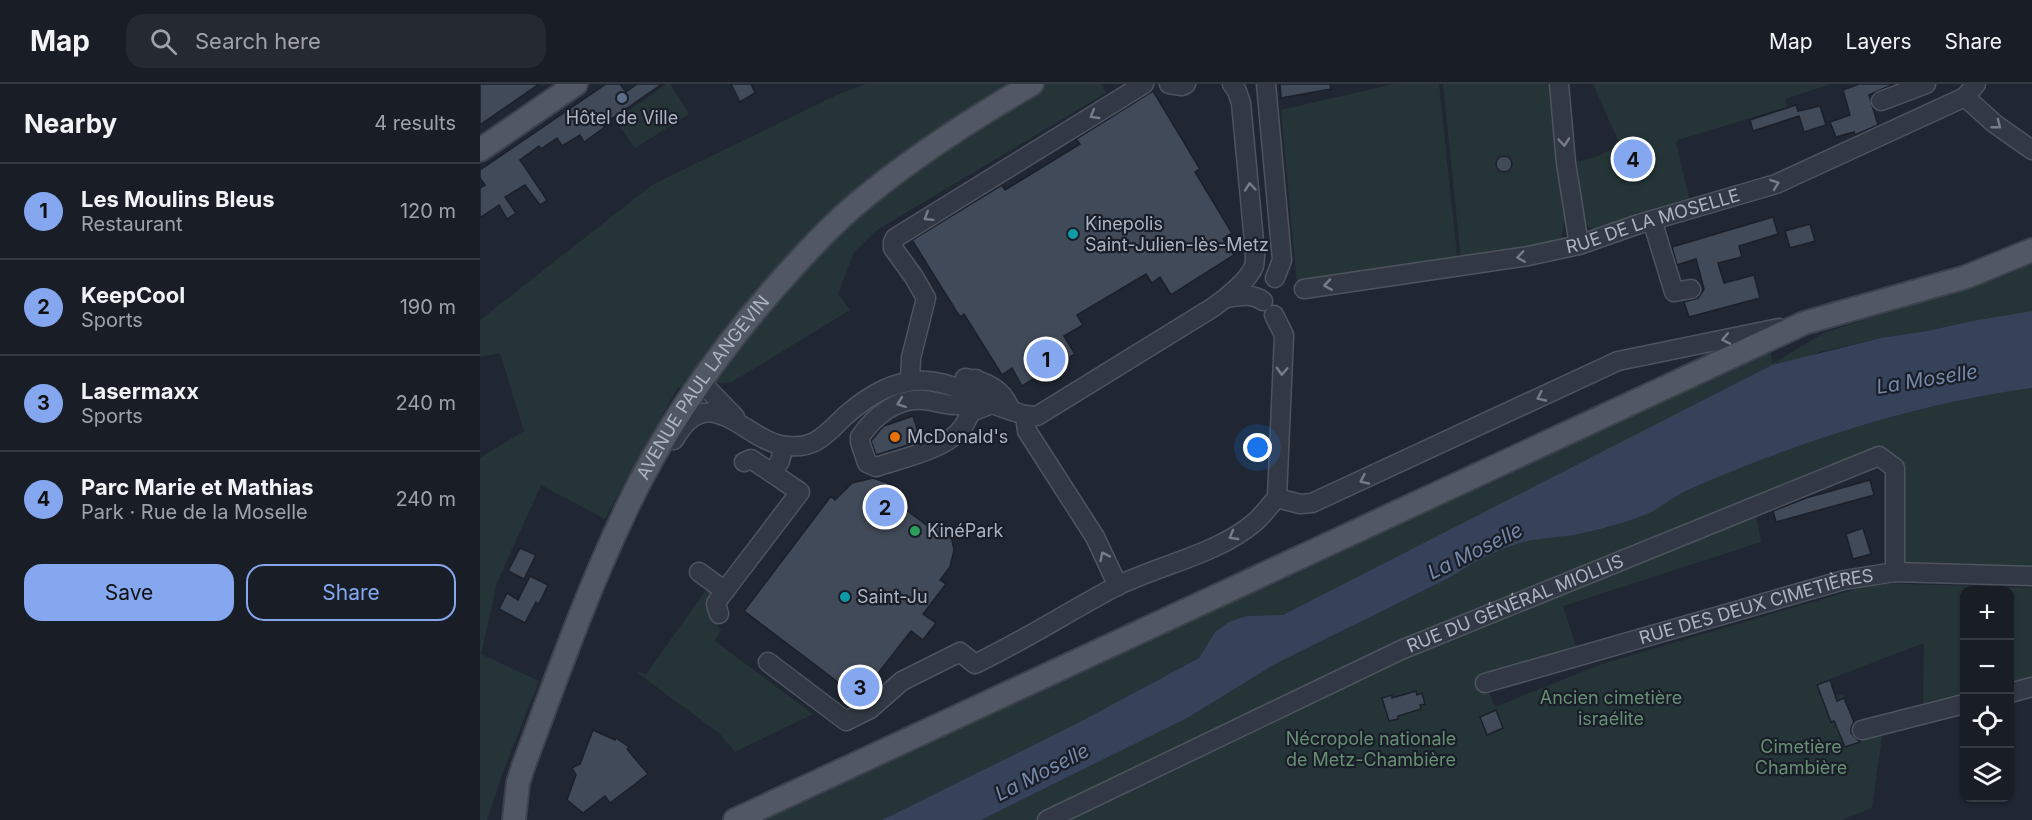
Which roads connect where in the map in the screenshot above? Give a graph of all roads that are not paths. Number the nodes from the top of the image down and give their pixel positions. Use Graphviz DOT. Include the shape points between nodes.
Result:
graph roads {
  1 [pos="576,84"];
  2 [pos="1032,84"];
  3 [pos="1144,84"];
  4 [pos="1169,84"];
  5 [pos="1186,84"];
  6 [pos="1232,84"];
  7 [pos="1266,84"];
  8 [pos="1559,84"];
  9 [pos="1926,84"];
  10 [pos="1970,91"];
  11 [pos="1881,102"];
  12 [pos="483,141"];
  13 [pos="2032,150"];
  14 [pos="1652,220"];
  15 [pos="2032,242"];
  16 [pos="1579,245"];
  17 [pos="2023,254"];
  18 [pos="1254,266"];
  19 [pos="1304,289"];
  20 [pos="1690,289"];
  21 [pos="1269,295"];
  22 [pos="1220,303"];
  23 [pos="1803,324"];
  24 [pos="700,381"];
  25 [pos="910,381"];
  26 [pos="988,399"];
  27 [pos="743,425"];
  28 [pos="784,446"];
  29 [pos="744,462"];
  30 [pos="772,473"];
  31 [pos="636,489"];
  32 [pos="1277,498"];
  33 [pos="699,572"];
  34 [pos="1895,572"];
  35 [pos="2032,576"];
  36 [pos="1118,586"];
  37 [pos="724,591"];
  38 [pos="719,614"];
  39 [pos="768,662"];
  40 [pos="1485,683"];
  41 [pos="2032,687"];
  42 [pos="2014,692"];
  43 [pos="1960,705"];
  44 [pos="1862,730"];
  45 [pos="515,809"];
  46 [pos="523,820"];
  47 [pos="735,820"];
  48 [pos="1047,820"];
  1 -- 12 [label="main road"];
  2 -- 24 [label="main road, AVENUE PAUL LANGEVIN" via="989,109 852,208 790,270"];
  3 -- 25 [label="street, one-way" via="895,238 893,248 926,297 911,358"];
  4 -- 5 [label="street"];
  18 -- 6 [label="street, one-way" via="1243,123 1238,91"];
  7 -- 21 [label="street" via="1282,260"];
  8 -- 16 [label="street, one-way"];
  9 -- 11 [label="street"];
  10 -- 13 [label="street, one-way" via="1995,124"];
  14 -- 10 [label="street, RUE DE LA MOSELLE, one-way" via="1776,184"];
  14 -- 16 [label="street, RUE DE LA MOSELLE"];
  14 -- 20 [label="street" via="1674,292"];
  15 -- 17 [label="main road"];
  16 -- 19 [label="street, RUE DE LA MOSELLE, one-way"];
  17 -- 23 [label="main road" via="1966,276"];
  18 -- 21 [label="street" via="1254,274"];
  18 -- 22 [label="street"];
  21 -- 22 [label="street" via="1248,295"];
  21 -- 32 [label="street, one-way" via="1284,335"];
  22 -- 26 [label="street" via="1037,416"];
  23 -- 32 [label="street, one-way" via="1618,361 1312,503"];
  23 -- 47 [label="main road"];
  24 -- 27 [label="street"];
  24 -- 31 [label="main road, AVENUE PAUL LANGEVIN"];
  25 -- 26 [label="street" via="929,381 939,376"];
  25 -- 28 [label="street" via="888,387 863,401 823,438 802,446"];
  26 -- 26 [label="street, one-way" via="958,405 911,399 891,407 860,437 867,463 876,467 949,440"];
  36 -- 26 [label="street, one-way" via="1095,537 1027,431"];
  27 -- 28 [label="street"];
  27 -- 31 [label="street" via="719,412 689,420 657,471"];
  28 -- 30 [label="street"];
  29 -- 30 [label="street" via="751,459"];
  30 -- 37 [label="street" via="800,492"];
  31 -- 45 [label="main road, AVENUE PAUL LANGEVIN" via="599,571 523,766"];
  32 -- 36 [label="street, one-way" via="1256,522 1232,537"];
  33 -- 37 [label="street"];
  34 -- 35 [label="street, RUE DES DEUX CIMETIÈRES"];
  34 -- 40 [label="street, RUE DES DEUX CIMETIÈRES" via="1844,580"];
  34 -- 48 [label="street, RUE DU GÉNÉRAL MIOLLIS" via="1895,468 1879,456 1401,650"];
  36 -- 39 [label="street" via="975,664 960,652 902,681 870,709 846,721"];
  37 -- 38 [label="street" via="716,604"];
  41 -- 42 [label="street"];
  43 -- 44 [label="street"];
  45 -- 46 [label="main road, AVENUE PAUL LANGEVIN"];
}
